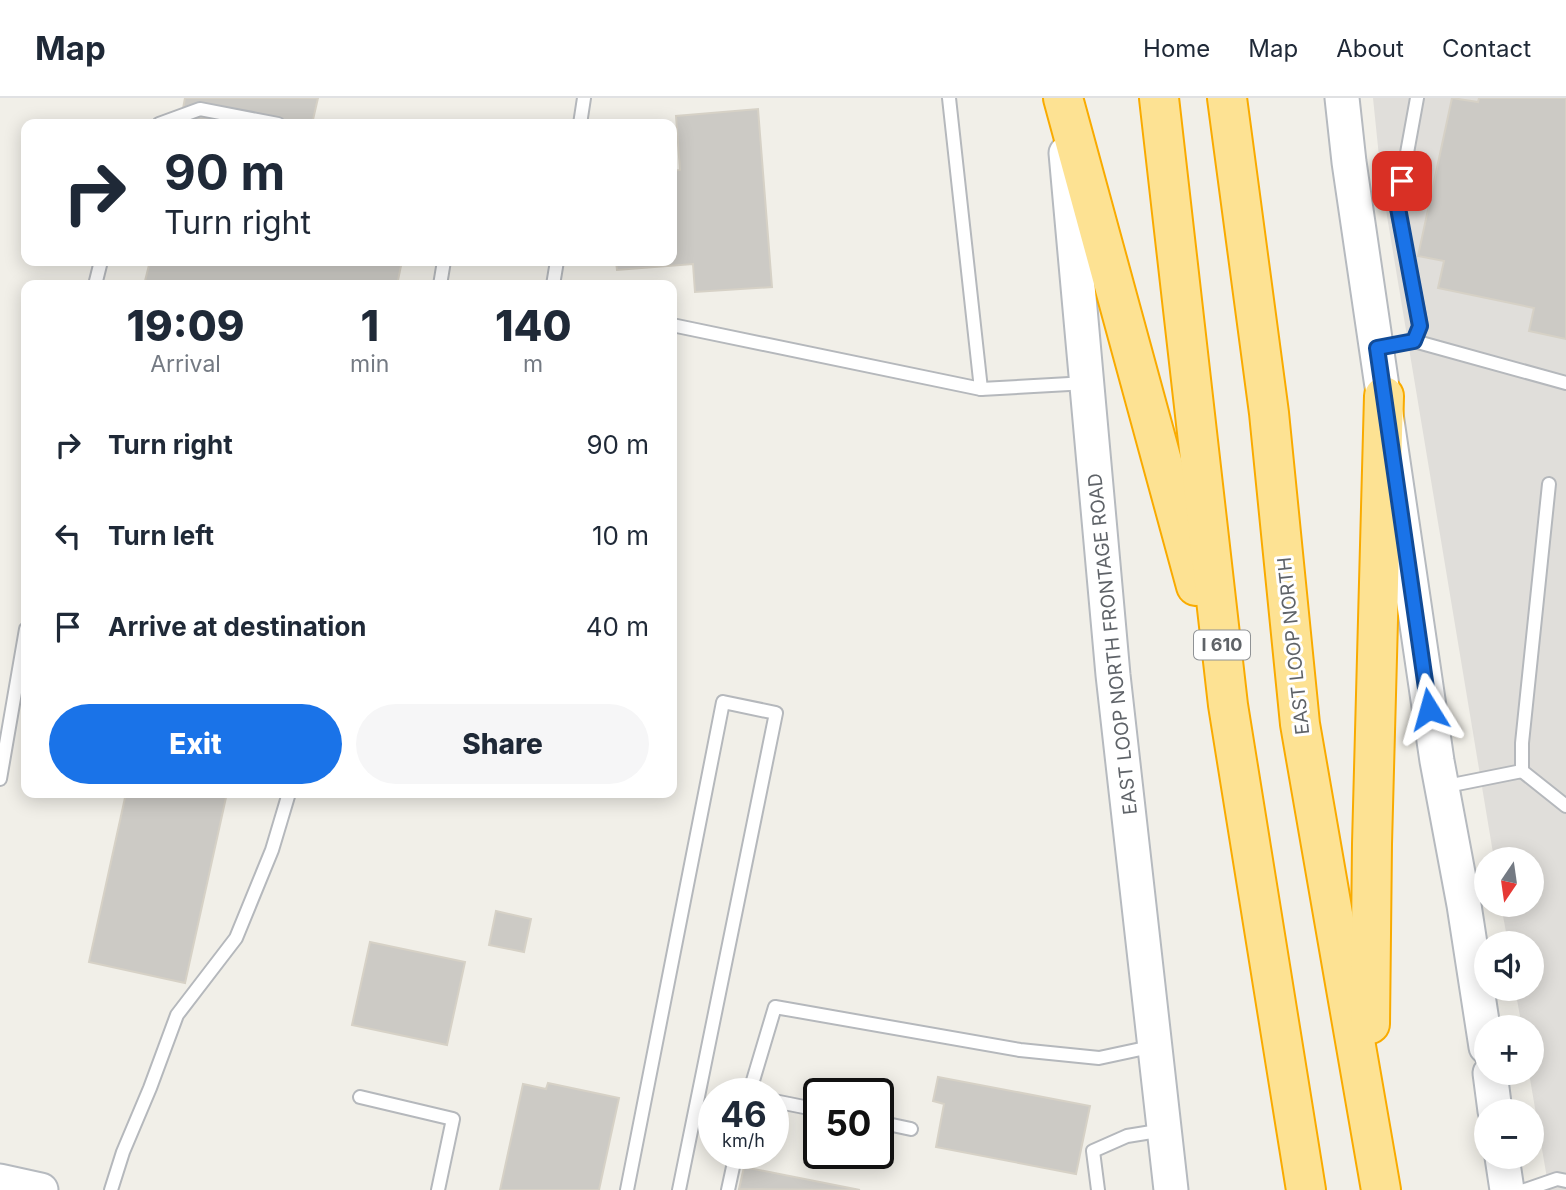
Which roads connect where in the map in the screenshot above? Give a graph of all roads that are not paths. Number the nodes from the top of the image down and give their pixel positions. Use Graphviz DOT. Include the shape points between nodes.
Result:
graph roads {
  1 [pos="584,98"];
  2 [pos="950,98"];
  3 [pos="1062,98"];
  4 [pos="1159,98"];
  5 [pos="1227,98"];
  6 [pos="1342,98"];
  7 [pos="1417,98"];
  8 [pos="173,119"];
  9 [pos="252,119"];
  10 [pos="581,119"];
  11 [pos="677,326"];
  12 [pos="1414,341"];
  13 [pos="1377,348"];
  14 [pos="1087,383"];
  15 [pos="1566,383"];
  16 [pos="981,390"];
  17 [pos="1384,396"];
  18 [pos="1549,484"];
  19 [pos="21,658"];
  20 [pos="1228,705"];
  21 [pos="1522,771"];
  22 [pos="0,779"];
  23 [pos="1442,788"];
  24 [pos="288,798"];
  25 [pos="1566,806"];
  26 [pos="1481,1015"];
  27 [pos="1155,1046"];
  28 [pos="753,1078"];
  29 [pos="360,1097"];
  30 [pos="1369,1121"];
  31 [pos="894,1125"];
  32 [pos="911,1129"];
  33 [pos="1164,1130"];
  34 [pos="733,1169"];
  35 [pos="1504,1169"];
  36 [pos="0,1181"];
  37 [pos="1566,1181"];
  38 [pos="41,1190"];
  39 [pos="111,1190"];
  40 [pos="438,1190"];
  41 [pos="627,1190"];
  42 [pos="678,1190"];
  43 [pos="728,1190"];
  44 [pos="1098,1190"];
  45 [pos="1171,1190"];
  46 [pos="1306,1190"];
  47 [pos="1381,1190"];
  48 [pos="1507,1190"];
  49 [pos="1525,1190"];
  1 -- 10 [label="lane"];
  2 -- 16 [label="lane"];
  3 -- 14 [label="main road, EAST LOOP NORTH FRONTAGE ROAD"];
  3 -- 20 [label="highway"];
  4 -- 20 [label="highway, I 610"];
  5 -- 30 [label="highway, EAST LOOP NORTH" via="1269,413 1300,724"];
  6 -- 13 [label="main road"];
  7 -- 12 [label="lane" via="1398,208 1420,326"];
  8 -- 9 [label="lane" via="200,109"];
  11 -- 16 [label="lane"];
  12 -- 13 [label="lane"];
  12 -- 15 [label="lane"];
  13 -- 17 [label="main road"];
  14 -- 16 [label="lane"];
  14 -- 27 [label="main road, EAST LOOP NORTH FRONTAGE ROAD" via="1113,675"];
  17 -- 23 [label="main road"];
  17 -- 30 [label="highway"];
  18 -- 21 [label="lane"];
  19 -- 22 [label="lane"];
  20 -- 46 [label="highway, I 610"];
  21 -- 23 [label="lane"];
  21 -- 25 [label="lane"];
  23 -- 26 [label="main road"];
  24 -- 39 [label="lane" via="236,938 177,1015"];
  27 -- 28 [label="lane" via="1099,1058 775,1007"];
  27 -- 33 [label="main road, EAST LOOP NORTH FRONTAGE ROAD"];
  29 -- 40 [label="lane" via="453,1119"];
  30 -- 47 [label="highway, EAST LOOP NORTH"];
  31 -- 32 [label="lane"];
  33 -- 44 [label="lane" via="1127,1136 1093,1151"];
  33 -- 45 [label="main road, EAST LOOP NORTH FRONTAGE ROAD"];
  34 -- 43 [label="lane"];
  35 -- 48 [label="main road"];
  36 -- 38 [label="main road"];
  37 -- 49 [label="lane" via="1557,1179"];
  41 -- 42 [label="lane" via="723,702 776,713"];
}
